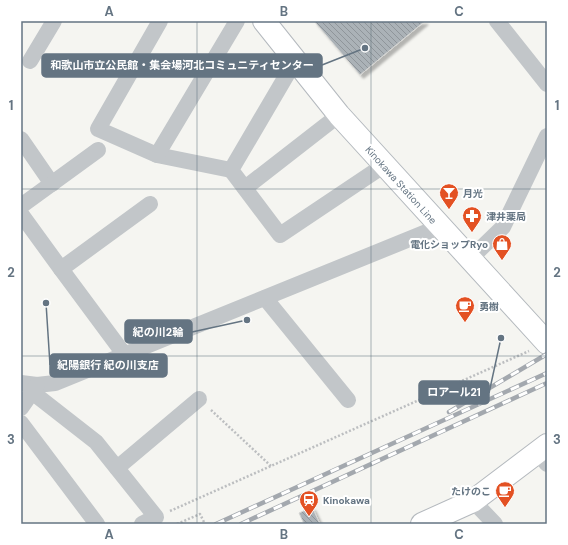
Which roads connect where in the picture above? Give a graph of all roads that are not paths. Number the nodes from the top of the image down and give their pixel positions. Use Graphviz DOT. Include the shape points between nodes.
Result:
graph roads {
  1 [pos="54,21"];
  2 [pos="160,21"];
  3 [pos="237,21"];
  4 [pos="264,21"];
  5 [pos="497,21"];
  6 [pos="30,61"];
  7 [pos="295,62"];
  8 [pos="547,84"];
  9 [pos="338,115"];
  10 [pos="547,136"];
  11 [pos="21,139"];
  12 [pos="98,150"];
  13 [pos="157,155"];
  14 [pos="383,166"];
  15 [pos="232,170"];
  16 [pos="52,184"];
  17 [pos="245,188"];
  18 [pos="150,204"];
  19 [pos="21,206"];
  20 [pos="21,214"];
  21 [pos="439,227"];
  22 [pos="470,259"];
  23 [pos="61,270"];
  24 [pos="265,298"];
  25 [pos="547,343"];
  26 [pos="124,354"];
  27 [pos="30,387"];
  28 [pos="199,399"];
  29 [pos="348,400"];
  30 [pos="21,408"];
  31 [pos="21,423"];
  32 [pos="544,454"];
  33 [pos="117,468"];
  34 [pos="473,501"];
  35 [pos="97,524"];
  36 [pos="142,524"];
  37 [pos="422,524"];
  38 [pos="495,524"];
  1 -- 6 [label="street"];
  2 -- 13 [label="street" via="98,129"];
  3 -- 13 [label="street"];
  4 -- 7 [label="main road, Kinokawa Station Line"];
  5 -- 8 [label="street"];
  7 -- 9 [label="main road, Kinokawa Station Line"];
  7 -- 15 [label="street"];
  9 -- 14 [label="main road, Kinokawa Station Line"];
  9 -- 17 [label="street"];
  10 -- 22 [label="street" via="503,227"];
  11 -- 16 [label="street"];
  12 -- 16 [label="street"];
  13 -- 15 [label="street"];
  14 -- 17 [label="street" via="280,235"];
  14 -- 21 [label="main road, Kinokawa Station Line"];
  15 -- 17 [label="street"];
  16 -- 19 [label="street"];
  18 -- 23 [label="street"];
  20 -- 23 [label="street"];
  21 -- 22 [label="main road, Kinokawa Station Line"];
  21 -- 24 [label="street"];
  22 -- 25 [label="main road, Kinokawa Station Line"];
  23 -- 26 [label="street"];
  24 -- 26 [label="street"];
  24 -- 29 [label="street"];
  26 -- 27 [label="street" via="55,383"];
  27 -- 30 [label="street"];
  27 -- 33 [label="street" via="96,442"];
  28 -- 33 [label="street"];
  31 -- 35 [label="street"];
  32 -- 34 [label="main road"];
  33 -- 36 [label="street" via="156,517"];
  34 -- 37 [label="main road"];
  34 -- 38 [label="street"];
}
